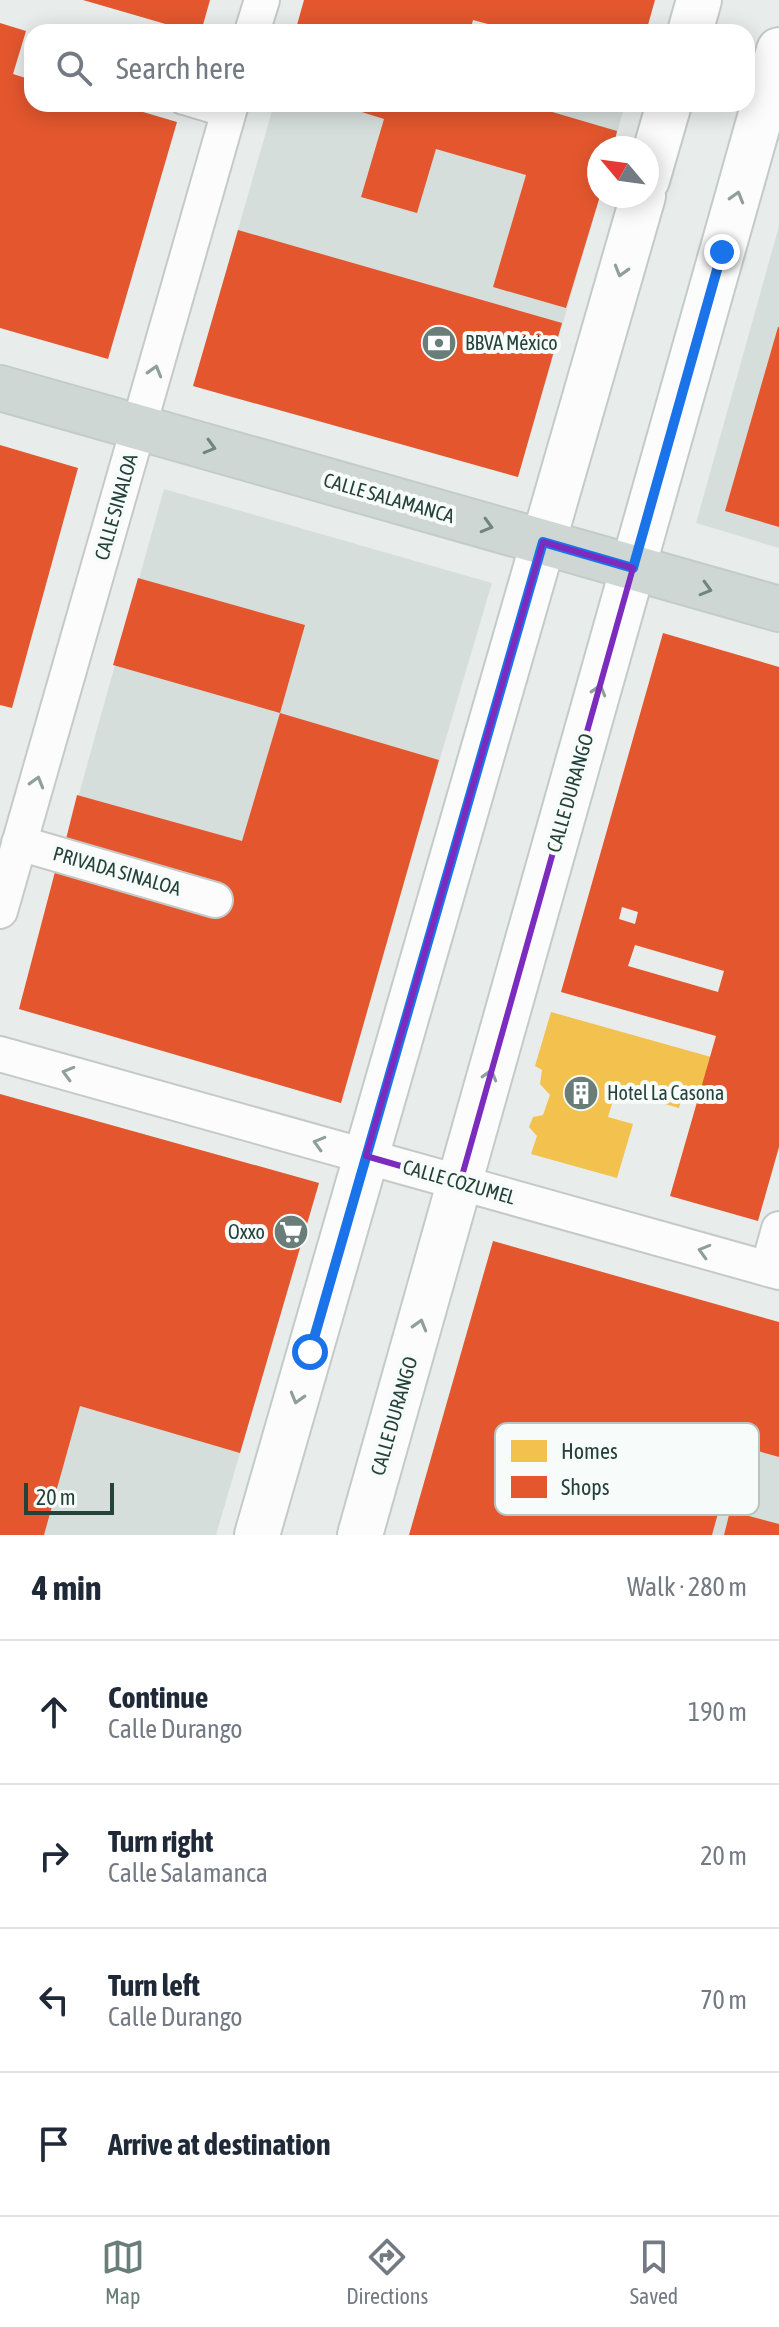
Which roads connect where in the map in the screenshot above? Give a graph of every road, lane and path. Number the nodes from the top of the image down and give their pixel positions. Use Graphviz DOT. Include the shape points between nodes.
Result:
graph roads {
  1 [pos="262,0"];
  2 [pos="699,0"];
  3 [pos="254,24"];
  4 [pos="692,24"];
  5 [pos="779,50"];
  6 [pos="229,112"];
  7 [pos="666,112"];
  8 [pos="659,137"];
  9 [pos="640,208"];
  10 [pos="0,388"];
  11 [pos="139,427"];
  12 [pos="543,542"];
  13 [pos="633,568"];
  14 [pos="779,609"];
  15 [pos="19,843"];
  16 [pos="215,900"];
  17 [pos="0,911"];
  18 [pos="0,1054"];
  19 [pos="366,1156"];
  20 [pos="460,1183"];
  21 [pos="779,1229"];
  22 [pos="774,1271"];
  23 [pos="257,1535"];
  24 [pos="360,1535"];
  1 -- 3 [label="street"];
  2 -- 4 [label="main road"];
  13 -- 5 [label="main road, CALLE DURANGO, one-way"];
  11 -- 6 [label="street, CALLE SINALOA, one-way"];
  7 -- 8 [label="main road"];
  9 -- 12 [label="main road, one-way"];
  10 -- 11 [label="main road, CALLE SALAMANCA"];
  11 -- 12 [label="main road, CALLE SALAMANCA, one-way"];
  15 -- 11 [label="street, CALLE SINALOA, one-way"];
  12 -- 13 [label="main road, CALLE SALAMANCA"];
  12 -- 19 [label="main road"];
  13 -- 14 [label="main road, CALLE SALAMANCA, one-way"];
  20 -- 13 [label="main road, CALLE DURANGO, one-way"];
  15 -- 16 [label="street, PRIVADA SINALOA"];
  15 -- 17 [label="street, CALLE SINALOA"];
  19 -- 18 [label="street, CALLE COZUMEL, one-way"];
  19 -- 20 [label="street, CALLE COZUMEL"];
  19 -- 23 [label="main road, one-way"];
  22 -- 20 [label="street, CALLE COZUMEL, one-way"];
  24 -- 20 [label="main road, CALLE DURANGO, one-way"];
  21 -- 22 [label="street"];
}
